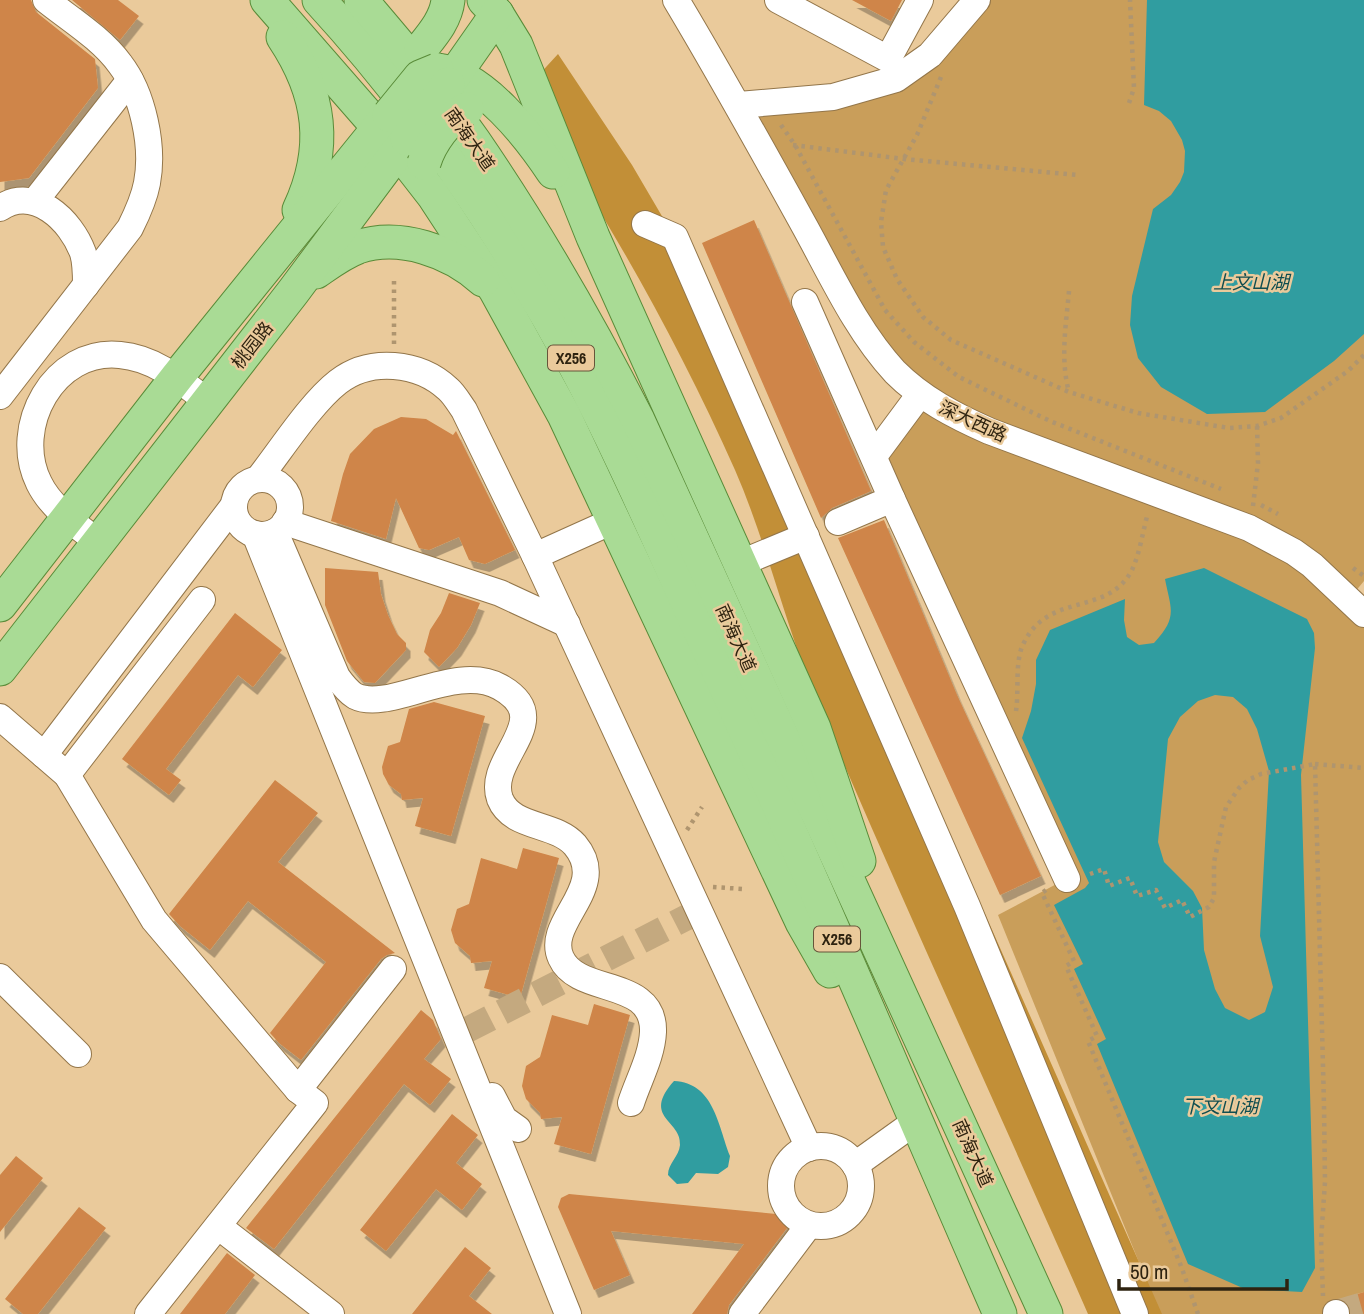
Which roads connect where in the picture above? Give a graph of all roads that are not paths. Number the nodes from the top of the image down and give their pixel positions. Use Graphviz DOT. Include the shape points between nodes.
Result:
graph roads {
  1 [pos="46,0"];
  2 [pos="258,0"];
  3 [pos="267,0"];
  4 [pos="319,0"];
  5 [pos="361,0"];
  6 [pos="447,0"];
  7 [pos="676,0"];
  8 [pos="778,0"];
  9 [pos="920,0"];
  10 [pos="977,0"];
  11 [pos="496,5"];
  12 [pos="892,69"];
  13 [pos="446,77"];
  14 [pos="130,80"];
  15 [pos="749,104"];
  16 [pos="389,126"];
  17 [pos="35,201"];
  18 [pos="0,208"];
  19 [pos="645,224"];
  20 [pos="593,237"];
  21 [pos="277,250"];
  22 [pos="86,285"];
  23 [pos="496,291"];
  24 [pos="293,292"];
  25 [pos="805,302"];
  26 [pos="20,370"];
  27 [pos="177,377"];
  28 [pos="46,391"];
  29 [pos="920,394"];
  30 [pos="0,396"];
  31 [pos="208,402"];
  32 [pos="874,456"];
  33 [pos="259,478"];
  34 [pos="892,499"];
  35 [pos="234,505"];
  36 [pos="68,518"];
  37 [pos="615,520"];
  38 [pos="838,522"];
  39 [pos="272,529"];
  40 [pos="806,536"];
  41 [pos="99,543"];
  42 [pos="536,555"];
  43 [pos="741,563"];
  44 [pos="202,600"];
  45 [pos="0,605"];
  46 [pos="1364,614"];
  47 [pos="567,624"];
  48 [pos="0,669"];
  49 [pos="0,717"];
  50 [pos="332,728"];
  51 [pos="44,755"];
  52 [pos="67,775"];
  53 [pos="1075,877"];
  54 [pos="393,969"];
  55 [pos="0,977"];
  56 [pos="917,1028"];
  57 [pos="78,1054"];
  58 [pos="298,1090"];
  59 [pos="631,1103"];
  60 [pos="915,1122"];
  61 [pos="519,1129"];
  62 [pos="809,1148"];
  63 [pos="855,1165"];
  64 [pos="809,1224"];
  65 [pos="218,1226"];
  66 [pos="148,1314"];
  67 [pos="331,1314"];
  68 [pos="568,1314"];
  69 [pos="742,1314"];
  70 [pos="1000,1314"];
  71 [pos="1046,1314"];
  72 [pos="1135,1314"];
  1 -- 14 [label="street" via="110,52"];
  2 -- 21 [label="main road" via="304,76 318,138 312,179"];
  3 -- 16 [label="main road"];
  4 -- 60 [label="main road, 南海大道 / X256" via="451,164 576,368 758,756"];
  5 -- 56 [label="main road, 南海大道 / X256" via="473,141 604,353"];
  6 -- 13 [label="main road" via="442,21"];
  7 -- 15 [label="street, 深大西路"];
  8 -- 12 [label="street"];
  9 -- 12 [label="street"];
  10 -- 12 [label="street" via="930,55"];
  11 -- 13 [label="main road"];
  11 -- 20 [label="main road"];
  12 -- 15 [label="street" via="833,97"];
  13 -- 16 [label="main road, bridge" via="420,77"];
  13 -- 16 [label="main road, bridge" via="452,119 431,146"];
  13 -- 20 [label="main road" via="487,110 516,124"];
  14 -- 17 [label="street"];
  14 -- 22 [label="street" via="147,135 147,184 130,228"];
  15 -- 29 [label="street, 深大西路" via="758,140 844,297 894,371"];
  16 -- 21 [label="main road"];
  16 -- 23 [label="main road"];
  16 -- 24 [label="main road, 桃园路"];
  17 -- 18 [label="street" via="13,201"];
  17 -- 22 [label="street" via="57,215 76,239 83,254"];
  19 -- 40 [label="street" via="675,237"];
  20 -- 43 [label="main road"];
  21 -- 27 [label="main road"];
  22 -- 26 [label="street"];
  23 -- 24 [label="main road" via="465,266 439,253 381,242 336,258"];
  23 -- 37 [label="main road"];
  24 -- 31 [label="main road, 桃园路"];
  25 -- 32 [label="street"];
  26 -- 28 [label="street"];
  26 -- 30 [label="street"];
  27 -- 28 [label="street" via="138,358 118,354 78,363"];
  27 -- 31 [label="street"];
  27 -- 36 [label="main road"];
  28 -- 36 [label="street" via="34,413 30,457 38,483"];
  29 -- 32 [label="street"];
  29 -- 46 [label="street, 深大西路" via="989,431 1249,528 1312,565"];
  31 -- 41 [label="main road, 桃园路"];
  32 -- 34 [label="street"];
  33 -- 35 [label="street" via="240,489"];
  33 -- 39 [label="street" via="276,482 288,496 289,513"];
  33 -- 42 [label="street" via="339,381 358,371 394,365 412,368 432,376 464,410"];
  34 -- 38 [label="street"];
  34 -- 53 [label="street" via="1003,740"];
  35 -- 39 [label="street" via="238,523"];
  35 -- 51 [label="street"];
  36 -- 41 [label="street"];
  36 -- 45 [label="main road"];
  37 -- 42 [label="street"];
  37 -- 60 [label="main road" via="802,922"];
  39 -- 47 [label="street" via="500,593"];
  39 -- 50 [label="street"];
  39 -- 59 [label="street" via="346,690 374,699 461,680 485,680 515,699 524,715 522,733 503,764 498,789 501,801 510,813 559,832 575,845 585,864 585,883 561,931 560,956 577,975 633,996 651,1018 652,1042"];
  40 -- 43 [label="street"];
  40 -- 72 [label="street" via="967,906"];
  41 -- 48 [label="main road, 桃园路"];
  42 -- 47 [label="street"];
  43 -- 56 [label="main road" via="814,728"];
  44 -- 52 [label="street"];
  47 -- 62 [label="street"];
  49 -- 51 [label="street"];
  50 -- 61 [label="street" via="354,748 494,1100 504,1119"];
  50 -- 68 [label="street"];
  51 -- 52 [label="street"];
  52 -- 58 [label="street" via="154,920"];
  54 -- 58 [label="street"];
  55 -- 57 [label="street"];
  56 -- 71 [label="main road, 南海大道 / X256"];
  58 -- 65 [label="street" via="315,1103"];
  60 -- 63 [label="street"];
  60 -- 70 [label="main road, 南海大道 / X256"];
  62 -- 63 [label="street" via="840,1151"];
  62 -- 64 [label="street" via="786,1167 781,1186 792,1214"];
  63 -- 64 [label="street" via="860,1196 849,1215 830,1225"];
  64 -- 69 [label="street"];
  65 -- 66 [label="street"];
  65 -- 67 [label="street"];
}
